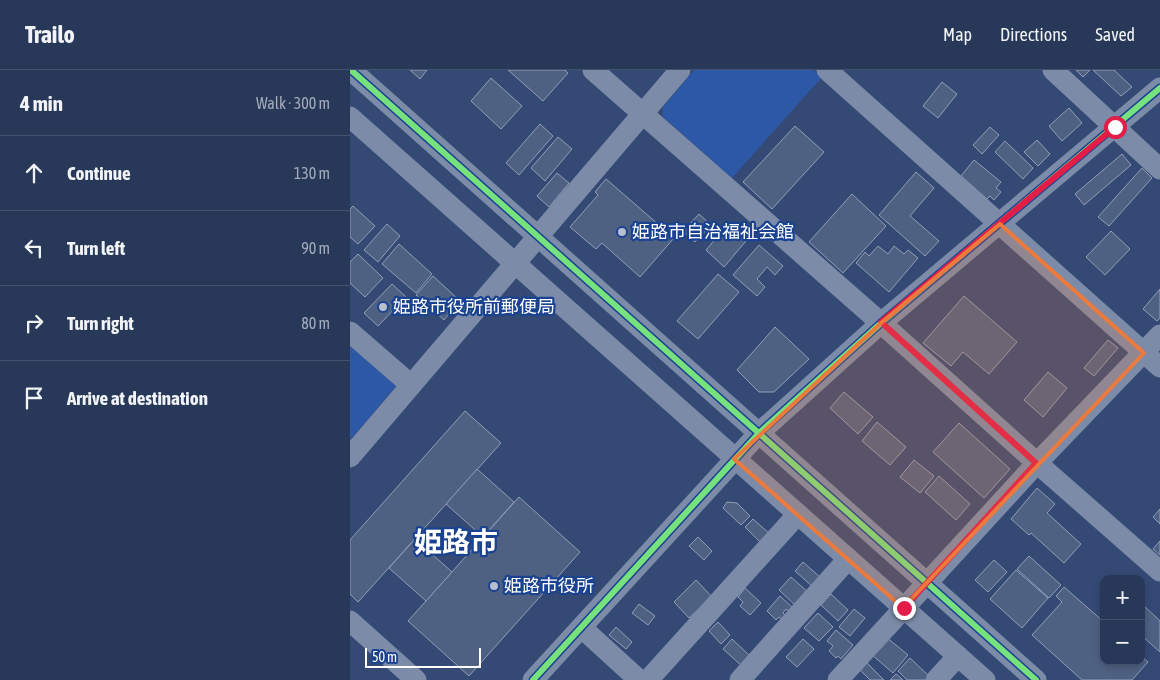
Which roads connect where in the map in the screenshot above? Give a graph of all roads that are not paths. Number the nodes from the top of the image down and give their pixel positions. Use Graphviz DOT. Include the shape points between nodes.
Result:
graph roads {
  1 [pos="351,70"];
  2 [pos="593,70"];
  3 [pos="680,70"];
  4 [pos="827,70"];
  5 [pos="1053,70"];
  6 [pos="1160,88"];
  7 [pos="642,113"];
  8 [pos="350,117"];
  9 [pos="1115,127"];
  10 [pos="1160,169"];
  11 [pos="1000,224"];
  12 [pos="538,236"];
  13 [pos="516,264"];
  14 [pos="881,322"];
  15 [pos="350,332"];
  16 [pos="1160,335"];
  17 [pos="1144,353"];
  18 [pos="1160,367"];
  19 [pos="411,384"];
  20 [pos="759,433"];
  21 [pos="350,457"];
  22 [pos="734,459"];
  23 [pos="1036,463"];
  24 [pos="798,514"];
  25 [pos="848,559"];
  26 [pos="1160,571"];
  27 [pos="927,583"];
  28 [pos="904,608"];
  29 [pos="350,621"];
  30 [pos="582,628"];
  31 [pos="958,656"];
  32 [pos="416,680"];
  33 [pos="533,680"];
  34 [pos="639,680"];
  35 [pos="648,680"];
  36 [pos="740,680"];
  37 [pos="838,680"];
  38 [pos="936,680"];
  39 [pos="985,680"];
  40 [pos="1036,680"];
  1 -- 12 [label="street"];
  2 -- 7 [label="street"];
  3 -- 7 [label="street"];
  4 -- 11 [label="street"];
  5 -- 9 [label="street"];
  6 -- 9 [label="street"];
  7 -- 12 [label="street"];
  7 -- 14 [label="street"];
  8 -- 13 [label="street"];
  9 -- 10 [label="street"];
  9 -- 11 [label="street"];
  11 -- 14 [label="street"];
  11 -- 17 [label="street"];
  12 -- 13 [label="street"];
  12 -- 20 [label="street"];
  13 -- 19 [label="street"];
  13 -- 22 [label="street"];
  14 -- 20 [label="street"];
  14 -- 23 [label="street"];
  15 -- 19 [label="street"];
  16 -- 17 [label="street"];
  17 -- 18 [label="street"];
  17 -- 23 [label="street"];
  19 -- 21 [label="street"];
  20 -- 22 [label="street"];
  20 -- 27 [label="street"];
  22 -- 24 [label="street"];
  22 -- 30 [label="street"];
  23 -- 26 [label="street"];
  23 -- 27 [label="street"];
  24 -- 25 [label="street"];
  24 -- 35 [label="street"];
  25 -- 28 [label="street"];
  25 -- 36 [label="street"];
  27 -- 28 [label="street"];
  27 -- 40 [label="street"];
  28 -- 31 [label="street"];
  28 -- 37 [label="street"];
  29 -- 32 [label="street"];
  30 -- 33 [label="street"];
  30 -- 34 [label="street"];
  31 -- 38 [label="street"];
  31 -- 39 [label="street"];
}
